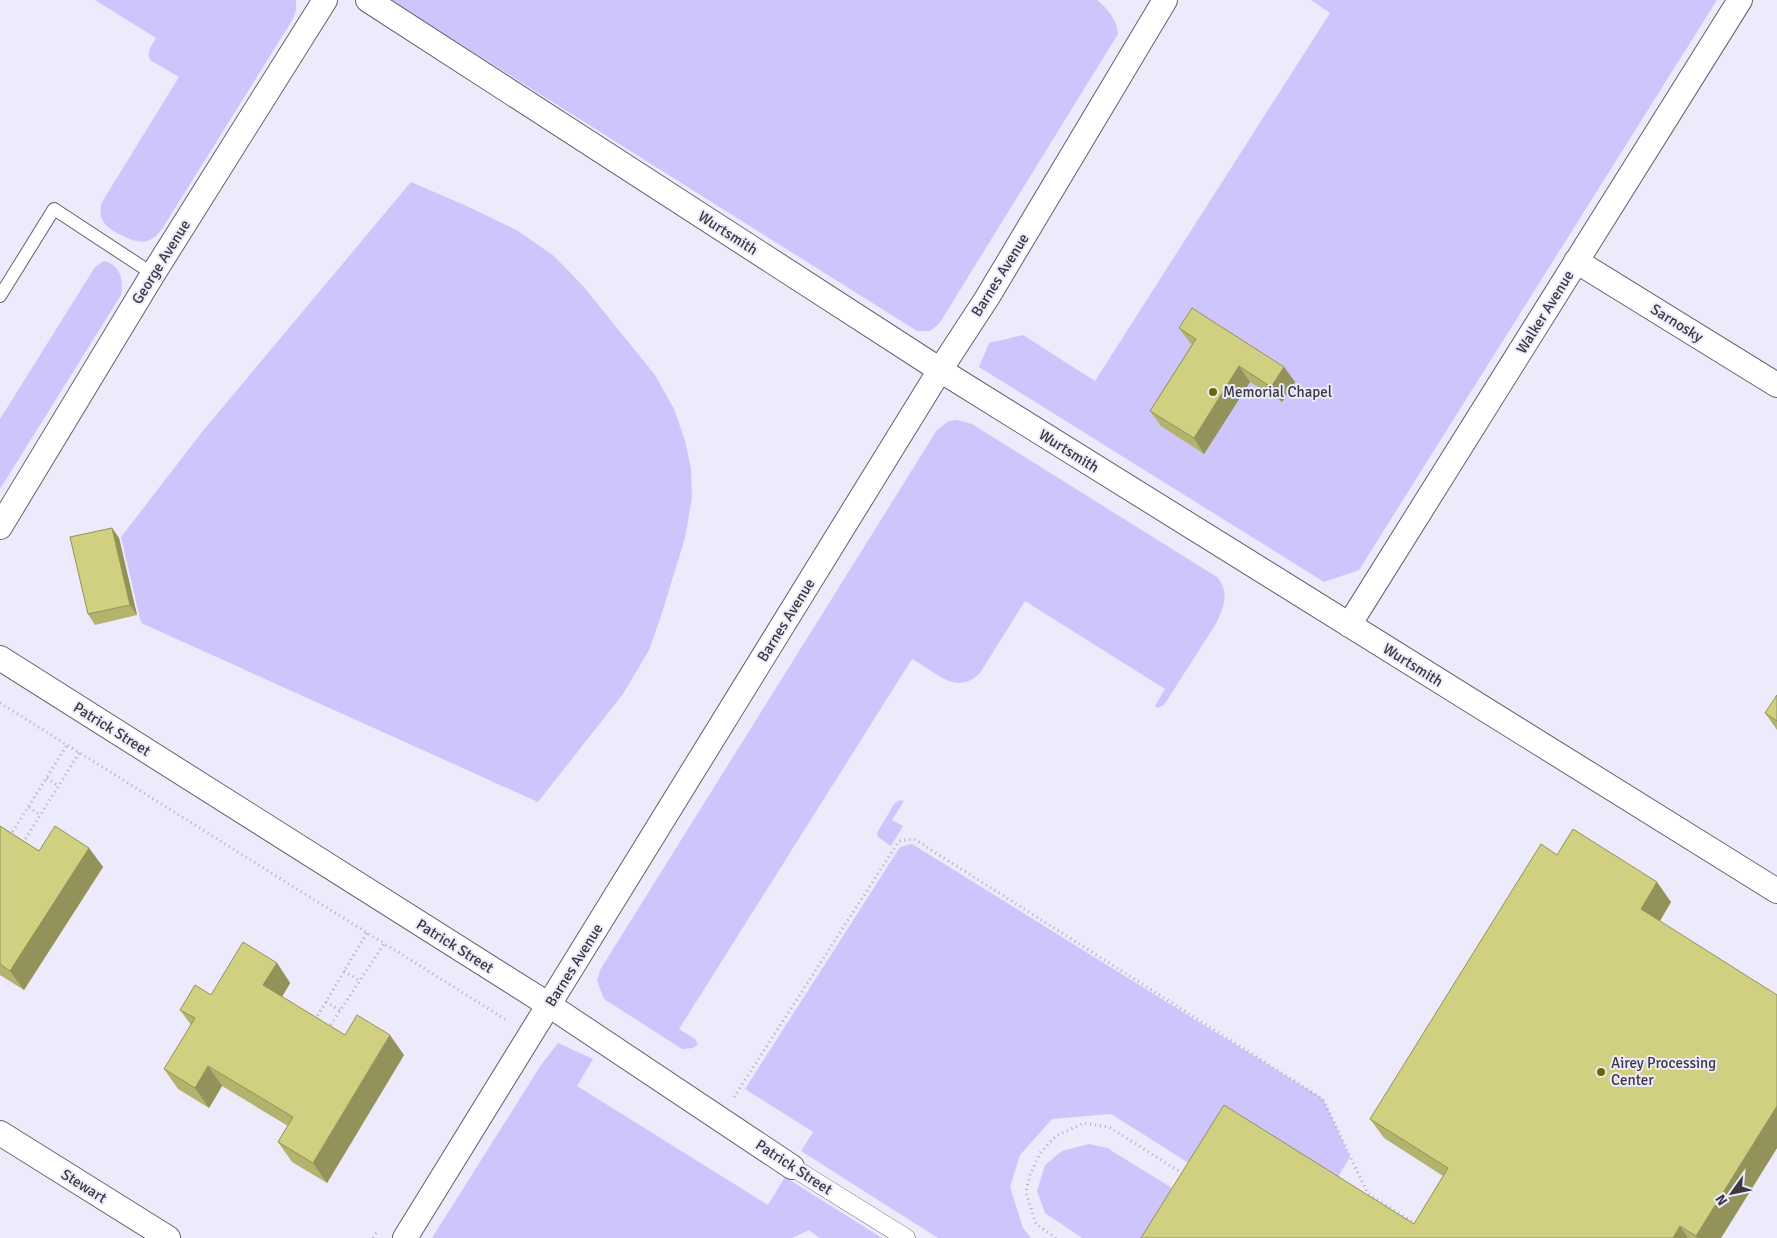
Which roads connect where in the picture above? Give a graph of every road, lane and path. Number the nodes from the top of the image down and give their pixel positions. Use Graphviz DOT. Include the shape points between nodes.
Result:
graph roads {
  1 [pos="324,0"];
  2 [pos="368,0"];
  3 [pos="1740,0"];
  4 [pos="1159,2"];
  5 [pos="1576,261"];
  6 [pos="153,274"];
  7 [pos="0,296"];
  8 [pos="940,370"];
  9 [pos="1777,385"];
  10 [pos="0,527"];
  11 [pos="1349,625"];
  12 [pos="0,658"];
  13 [pos="0,703"];
  14 [pos="67,746"];
  15 [pos="79,753"];
  16 [pos="47,778"];
  17 [pos="58,786"];
  18 [pos="29,807"];
  19 [pos="40,815"];
  20 [pos="11,835"];
  21 [pos="7,841"];
  22 [pos="22,844"];
  23 [pos="19,849"];
  24 [pos="1777,891"];
  25 [pos="367,933"];
  26 [pos="384,944"];
  27 [pos="344,971"];
  28 [pos="360,981"];
  29 [pos="326,1002"];
  30 [pos="549,1006"];
  31 [pos="341,1010"];
  32 [pos="508,1022"];
  33 [pos="720,1118"];
  34 [pos="0,1134"];
  35 [pos="792,1167"];
  36 [pos="1192,1180"];
  37 [pos="1417,1225"];
  38 [pos="168,1238"];
  39 [pos="406,1238"];
  40 [pos="906,1238"];
  41 [pos="1056,1238"];
  1 -- 6 [label="street, George Avenue"];
  2 -- 8 [label="street, Wurtsmith"];
  3 -- 5 [label="street, Walker Avenue"];
  4 -- 8 [label="street, Barnes Avenue" via="986,298"];
  5 -- 9 [label="street, Sarnosky"];
  5 -- 11 [label="street, Walker Avenue"];
  6 -- 7 [label="lane" via="54,209"];
  6 -- 10 [label="street, George Avenue"];
  8 -- 11 [label="street, Wurtsmith"];
  8 -- 30 [label="street, Barnes Avenue"];
  11 -- 24 [label="street, Wurtsmith"];
  12 -- 30 [label="street, Patrick Street"];
  13 -- 14 [label="path"];
  14 -- 15 [label="path"];
  14 -- 16 [label="path"];
  15 -- 17 [label="path"];
  15 -- 25 [label="path"];
  16 -- 17 [label="path"];
  16 -- 18 [label="path"];
  17 -- 19 [label="path"];
  18 -- 19 [label="path"];
  18 -- 20 [label="path"];
  19 -- 22 [label="path"];
  20 -- 21 [label="path"];
  20 -- 22 [label="path"];
  22 -- 23 [label="path"];
  25 -- 26 [label="path"];
  25 -- 27 [label="path"];
  26 -- 28 [label="path"];
  26 -- 32 [label="path"];
  27 -- 28 [label="path"];
  27 -- 29 [label="path"];
  28 -- 31 [label="path"];
  29 -- 31 [label="path"];
  29 -- 31 [label="path" via="312,1024 326,1033"];
  30 -- 33 [label="street, Patrick Street"];
  30 -- 39 [label="street, Barnes Avenue"];
  33 -- 35 [label="street, Patrick Street"];
  33 -- 37 [label="path" via="899,841 914,838 1323,1098 1368,1194"];
  34 -- 38 [label="street, Stewart"];
  35 -- 40 [label="street, Patrick Street"];
  36 -- 41 [label="path" via="1109,1127 1084,1123 1056,1136 1040,1153 1030,1175 1026,1192 1036,1224"];
}
